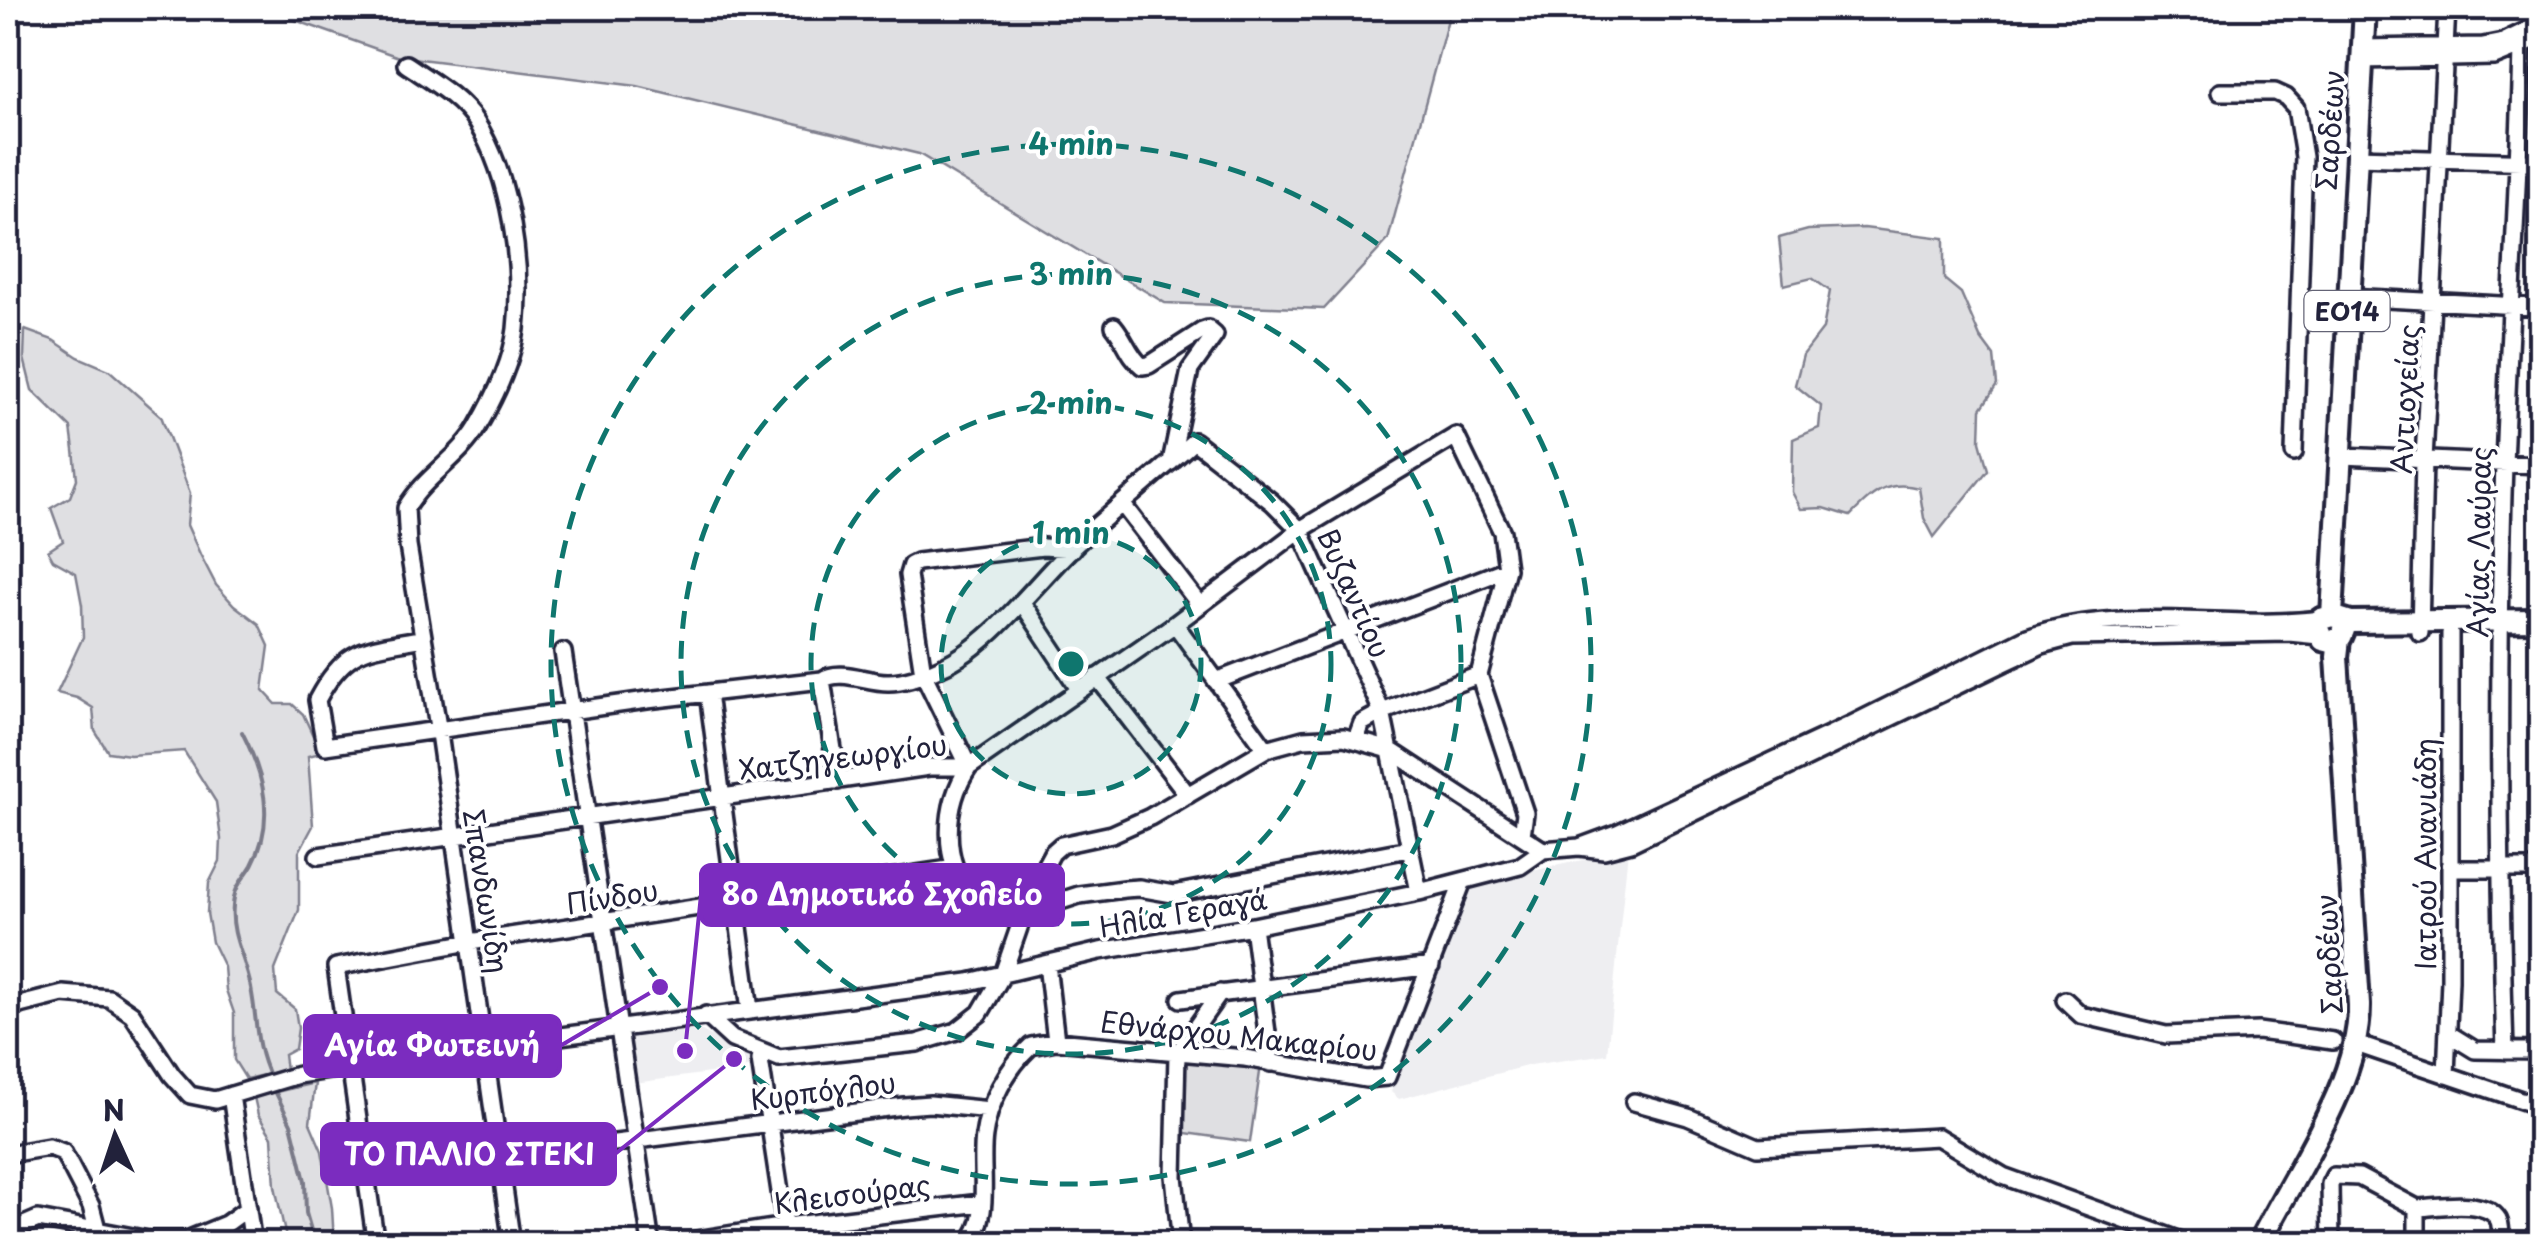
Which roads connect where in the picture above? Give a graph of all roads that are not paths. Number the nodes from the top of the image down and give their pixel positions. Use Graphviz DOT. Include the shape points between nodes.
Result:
graph roads {
  1 [pos="2365,8"];
  2 [pos="2447,8"];
  3 [pos="2540,24"];
  4 [pos="2540,38"];
  5 [pos="2520,42"];
  6 [pos="2362,54"];
  7 [pos="2446,54"];
  8 [pos="406,64"];
  9 [pos="2220,92"];
  10 [pos="2355,157"];
  11 [pos="2441,160"];
  12 [pos="2520,162"];
  13 [pos="2540,162"];
  14 [pos="2347,297"];
  15 [pos="2434,301"];
  16 [pos="2513,306"];
  17 [pos="2540,307"];
  18 [pos="1114,326"];
  19 [pos="2294,453"];
  20 [pos="2342,456"];
  21 [pos="2424,460"];
  22 [pos="1171,462"];
  23 [pos="2504,463"];
  24 [pos="2540,465"];
  25 [pos="1123,506"];
  26 [pos="1300,530"];
  27 [pos="1072,549"];
  28 [pos="1507,569"];
  29 [pos="1022,604"];
  30 [pos="1199,604"];
  31 [pos="2540,620"];
  32 [pos="1175,624"];
  33 [pos="2420,626"];
  34 [pos="2500,626"];
  35 [pos="2331,630"];
  36 [pos="1346,632"];
  37 [pos="2540,632"];
  38 [pos="2450,633"];
  39 [pos="423,638"];
  40 [pos="563,652"];
  41 [pos="923,673"];
  42 [pos="1478,675"];
  43 [pos="1097,677"];
  44 [pos="822,680"];
  45 [pos="1216,681"];
  46 [pos="1080,689"];
  47 [pos="708,692"];
  48 [pos="573,711"];
  49 [pos="1382,712"];
  50 [pos="438,732"];
  51 [pos="1356,739"];
  52 [pos="1266,749"];
  53 [pos="1390,750"];
  54 [pos="969,767"];
  55 [pos="838,780"];
  56 [pos="1188,795"];
  57 [pos="723,797"];
  58 [pos="588,817"];
  59 [pos="1522,835"];
  60 [pos="453,837"];
  61 [pos="1409,849"];
  62 [pos="1543,850"];
  63 [pos="318,856"];
  64 [pos="954,868"];
  65 [pos="2500,869"];
  66 [pos="2450,870"];
  67 [pos="2540,870"];
  68 [pos="1462,881"];
  69 [pos="1419,892"];
  70 [pos="737,902"];
  71 [pos="1023,917"];
  72 [pos="604,923"];
  73 [pos="1253,926"];
  74 [pos="470,942"];
  75 [pos="1047,964"];
  76 [pos="1431,966"];
  77 [pos="1003,974"];
  78 [pos="1261,987"];
  79 [pos="1220,993"];
  80 [pos="1182,999"];
  81 [pos="2065,1000"];
  82 [pos="8,1008"];
  83 [pos="750,1010"];
  84 [pos="706,1016"];
  85 [pos="618,1026"];
  86 [pos="2449,1034"];
  87 [pos="1056,1041"];
  88 [pos="2332,1041"];
  89 [pos="485,1046"];
  90 [pos="2365,1047"];
  91 [pos="2504,1051"];
  92 [pos="2540,1051"];
  93 [pos="763,1053"];
  94 [pos="1177,1054"];
  95 [pos="1271,1064"];
  96 [pos="351,1067"];
  97 [pos="2446,1076"];
  98 [pos="232,1096"];
  99 [pos="1634,1102"];
  100 [pos="2527,1102"];
  101 [pos="990,1110"];
  102 [pos="769,1121"];
  103 [pos="634,1140"];
  104 [pos="8,1154"];
  105 [pos="502,1159"];
  106 [pos="364,1175"];
  107 [pos="981,1203"];
  108 [pos="248,1208"];
  109 [pos="2417,1208"];
  110 [pos="786,1226"];
  111 [pos="97,1229"];
  112 [pos="8,1232"];
  113 [pos="253,1244"];
  114 [pos="376,1244"];
  115 [pos="512,1244"];
  116 [pos="651,1244"];
  117 [pos="670,1244"];
  118 [pos="788,1244"];
  119 [pos="967,1244"];
  120 [pos="1180,1244"];
  121 [pos="2190,1244"];
  122 [pos="2245,1244"];
  123 [pos="2259,1244"];
  124 [pos="2331,1244"];
  125 [pos="2417,1244"];
  126 [pos="2500,1244"];
  1 -- 6 [label="main road, Σαρδέων / ΕΟ14"];
  2 -- 7 [label="street, Αντιοχείας"];
  3 -- 5 [label="street"];
  4 -- 5 [label="street"];
  5 -- 7 [label="street" via="2494,57"];
  5 -- 12 [label="street, Αγίας Λαύρας"];
  6 -- 7 [label="street"];
  6 -- 10 [label="main road, Σαρδέων / ΕΟ14"];
  7 -- 11 [label="street, Αντιοχείας"];
  8 -- 39 [label="street, Σπανδωνίδη" via="461,106 489,146 511,222 516,300 510,359 491,403 474,433 406,508"];
  9 -- 19 [label="street" via="2275,92 2296,108 2304,157"];
  10 -- 11 [label="street"];
  10 -- 14 [label="main road, Σαρδέων / ΕΟ14"];
  11 -- 12 [label="street"];
  11 -- 15 [label="street, Αντιοχείας"];
  12 -- 13 [label="street"];
  12 -- 16 [label="street, Αγίας Λαύρας"];
  14 -- 15 [label="street"];
  14 -- 20 [label="main road, Σαρδέων / ΕΟ14"];
  15 -- 16 [label="street"];
  15 -- 21 [label="street, Αντιοχείας"];
  16 -- 17 [label="street"];
  16 -- 23 [label="street, Αγίας Λαύρας"];
  18 -- 22 [label="street" via="1142,366 1202,331 1215,336 1190,370"];
  20 -- 21 [label="street"];
  20 -- 35 [label="main road, Σαρδέων / ΕΟ14"];
  21 -- 23 [label="street"];
  21 -- 33 [label="street, Αντιοχείας"];
  22 -- 25 [label="street"];
  22 -- 26 [label="street, Βυζαντίου" via="1194,441"];
  23 -- 24 [label="street"];
  23 -- 34 [label="street, Αγίας Λαύρας"];
  25 -- 27 [label="street"];
  25 -- 30 [label="street"];
  26 -- 28 [label="street, Χατζηγεωργίου" via="1456,436 1502,532"];
  26 -- 30 [label="street, Χατζηγεωργίου"];
  26 -- 36 [label="street, Βυζαντίου"];
  27 -- 29 [label="street"];
  27 -- 41 [label="street" via="911,565"];
  28 -- 36 [label="street"];
  28 -- 42 [label="street"];
  29 -- 41 [label="street" via="957,658"];
  29 -- 46 [label="street"];
  30 -- 32 [label="street, Χατζηγεωργίου"];
  31 -- 34 [label="main road"];
  32 -- 43 [label="street, Χατζηγεωργίου"];
  32 -- 45 [label="street"];
  33 -- 34 [label="main road"];
  33 -- 35 [label="main road"];
  33 -- 38 [label="main road"];
  34 -- 37 [label="main road"];
  34 -- 38 [label="main road"];
  34 -- 65 [label="street, Αγίας Λαύρας"];
  35 -- 62 [label="street" via="2117,620 2056,627 1617,833"];
  35 -- 122 [label="main road, Σαρδέων" via="2346,1032 2333,1076"];
  35 -- 123 [label="main road, Σαρδέων" via="2358,1039 2344,1080"];
  36 -- 45 [label="street"];
  36 -- 49 [label="street, Βυζαντίου"];
  38 -- 66 [label="street, Ιατρού Ανανιάδη"];
  39 -- 50 [label="street, Σπανδωνίδη"];
  39 -- 50 [label="street" via="359,650 342,665 318,700 325,746"];
  40 -- 48 [label="street"];
  41 -- 44 [label="street" via="888,682"];
  41 -- 54 [label="street"];
  42 -- 49 [label="street"];
  42 -- 59 [label="street" via="1525,814"];
  43 -- 46 [label="street, Χατζηγεωργίου"];
  43 -- 56 [label="street"];
  44 -- 47 [label="street"];
  44 -- 55 [label="street"];
  45 -- 52 [label="street"];
  46 -- 54 [label="street, Χατζηγεωργίου"];
  47 -- 48 [label="street"];
  47 -- 57 [label="street"];
  48 -- 50 [label="street"];
  48 -- 58 [label="street"];
  49 -- 51 [label="street" via="1362,723"];
  49 -- 53 [label="street, Βυζαντίου"];
  50 -- 60 [label="street, Σπανδωνίδη"];
  51 -- 52 [label="street" via="1317,738"];
  51 -- 53 [label="street"];
  52 -- 56 [label="street"];
  53 -- 59 [label="street"];
  53 -- 61 [label="street, Βυζαντίου"];
  54 -- 55 [label="street, Χατζηγεωργίου"];
  54 -- 64 [label="street" via="949,806"];
  55 -- 57 [label="street, Χατζηγεωργίου"];
  56 -- 71 [label="street" via="1112,834 1060,845 1043,867"];
  57 -- 58 [label="street, Χατζηγεωργίου"];
  57 -- 70 [label="street"];
  58 -- 60 [label="street, Χατζηγεωργίου"];
  58 -- 72 [label="street"];
  59 -- 62 [label="street"];
  60 -- 63 [label="street, Χατζηγεωργίου"];
  60 -- 74 [label="street, Σπανδωνίδη"];
  61 -- 69 [label="street, Βυζαντίου"];
  61 -- 71 [label="street" via="1172,894 1139,888 1079,895"];
  62 -- 68 [label="street, Ηλία Γεραγά" via="1520,866"];
  64 -- 70 [label="street, Πίνδου"];
  64 -- 71 [label="street" via="986,908"];
  65 -- 66 [label="street"];
  65 -- 67 [label="street"];
  65 -- 91 [label="street, Αγίας Λαύρας"];
  66 -- 86 [label="street, Ιατρού Ανανιάδη"];
  68 -- 69 [label="street, Ηλία Γεραγά"];
  68 -- 76 [label="street, Εθνάρχου Μακαρίου"];
  69 -- 73 [label="street, Ηλία Γεραγά"];
  70 -- 72 [label="street, Πίνδου"];
  70 -- 83 [label="street"];
  71 -- 77 [label="street"];
  72 -- 74 [label="street, Πίνδου"];
  72 -- 85 [label="street"];
  73 -- 75 [label="street, Ηλία Γεραγά"];
  73 -- 78 [label="street"];
  74 -- 89 [label="street, Σπανδωνίδη"];
  74 -- 96 [label="street, Πίνδου" via="336,967"];
  75 -- 77 [label="street, Ηλία Γεραγά"];
  75 -- 87 [label="street"];
  76 -- 78 [label="street"];
  76 -- 95 [label="street, Εθνάρχου Μακαρίου" via="1388,1077"];
  77 -- 83 [label="street, Ηλία Γεραγά"];
  77 -- 93 [label="street" via="980,1013 957,1032 779,1058"];
  78 -- 79 [label="street"];
  78 -- 95 [label="street"];
  79 -- 80 [label="street"];
  79 -- 94 [label="street"];
  81 -- 88 [label="street" via="2082,1015 2166,1036 2258,1031"];
  82 -- 98 [label="street" via="63,994 109,998 132,1014 190,1094 204,1100"];
  83 -- 84 [label="street, Ηλία Γεραγά"];
  84 -- 85 [label="street, Ηλία Γεραγά"];
  84 -- 93 [label="street" via="732,1039"];
  85 -- 89 [label="street, Ηλία Γεραγά"];
  85 -- 103 [label="street"];
  86 -- 91 [label="street" via="2474,1050"];
  86 -- 97 [label="street, Ιατρού Ανανιάδη"];
  87 -- 94 [label="street, Εθνάρχου Μακαρίου"];
  87 -- 101 [label="street" via="1022,1054"];
  89 -- 96 [label="street, Ηλία Γεραγά"];
  89 -- 105 [label="street, Σπανδωνίδη"];
  90 -- 97 [label="street"];
  91 -- 92 [label="street"];
  93 -- 102 [label="street"];
  94 -- 95 [label="street, Εθνάρχου Μακαρίου"];
  94 -- 120 [label="street"];
  96 -- 98 [label="street, Ηλία Γεραγά"];
  96 -- 106 [label="street"];
  97 -- 100 [label="street"];
  98 -- 108 [label="street"];
  99 -- 121 [label="street" via="1758,1146 1938,1137 2003,1176"];
  101 -- 102 [label="street, Κυρπόγλου" via="930,1104"];
  101 -- 107 [label="street"];
  102 -- 103 [label="street, Κυρπόγλου"];
  102 -- 110 [label="street"];
  103 -- 105 [label="street, Κυρπόγλου"];
  103 -- 116 [label="street"];
  104 -- 111 [label="street" via="63,1152"];
  105 -- 106 [label="street, Κυρπόγλου"];
  105 -- 115 [label="street, Σπανδωνίδη"];
  106 -- 114 [label="street"];
  107 -- 110 [label="street, Κλεισούρας"];
  107 -- 119 [label="street" via="978,1228"];
  108 -- 111 [label="street" via="187,1240"];
  108 -- 113 [label="street"];
  109 -- 124 [label="street" via="2359,1177 2334,1176"];
  109 -- 125 [label="street"];
  109 -- 126 [label="street" via="2474,1207 2494,1214"];
  110 -- 117 [label="street, Κλεισούρας"];
  110 -- 118 [label="street"];
  111 -- 112 [label="street" via="38,1219"];
}
